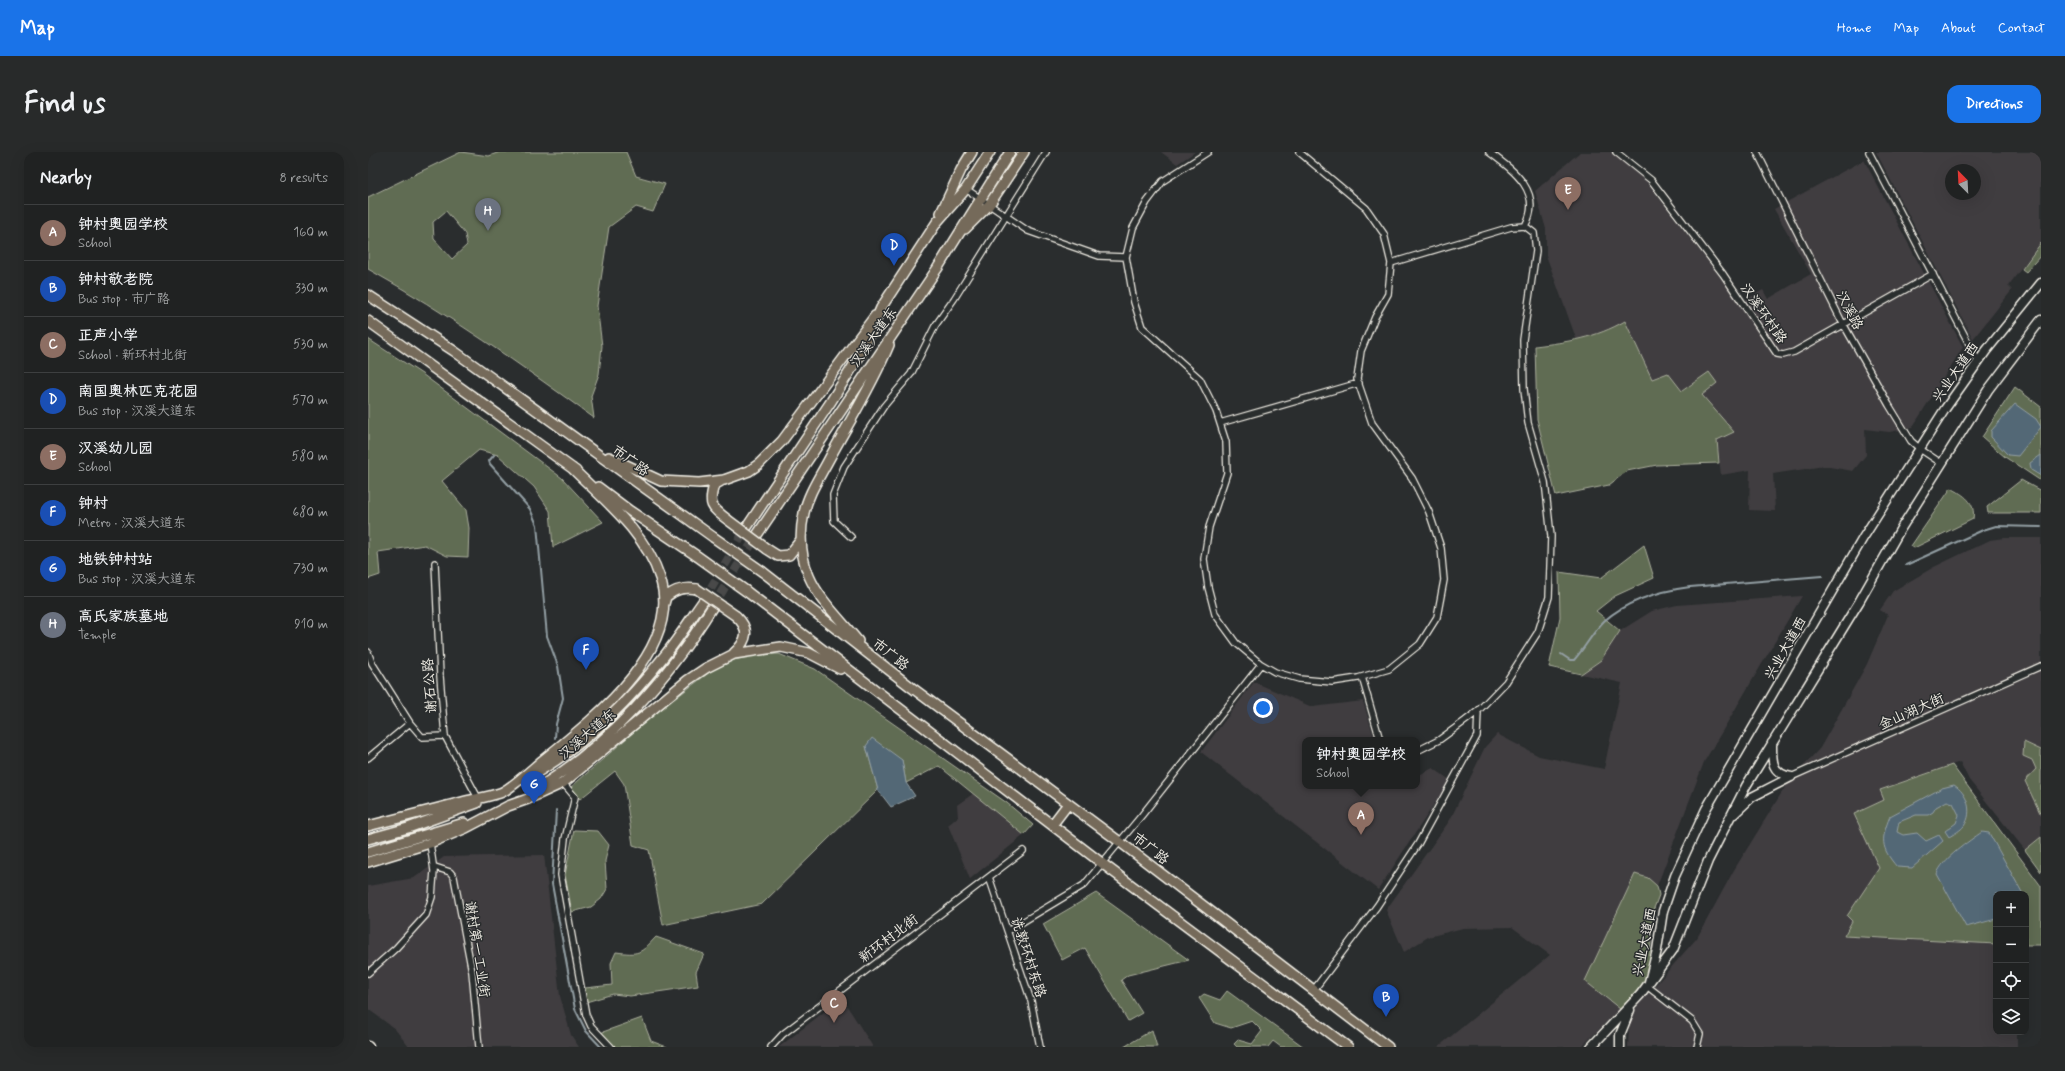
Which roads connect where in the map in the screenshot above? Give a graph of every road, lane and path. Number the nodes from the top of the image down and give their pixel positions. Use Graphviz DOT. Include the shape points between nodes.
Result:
graph roads {
  1 [pos="972,152"];
  2 [pos="990,152"];
  3 [pos="1010,152"];
  4 [pos="1024,152"];
  5 [pos="1046,152"];
  6 [pos="1208,152"];
  7 [pos="1299,152"];
  8 [pos="1489,152"];
  9 [pos="1616,152"];
  10 [pos="1757,152"];
  11 [pos="1869,152"];
  12 [pos="966,189"];
  13 [pos="979,199"];
  14 [pos="989,205"];
  15 [pos="1005,217"];
  16 [pos="937,222"];
  17 [pos="1525,226"];
  18 [pos="956,238"];
  19 [pos="1126,257"];
  20 [pos="1391,263"];
  21 [pos="1933,274"];
  22 [pos="2041,283"];
  23 [pos="368,295"];
  24 [pos="881,308"];
  25 [pos="2041,320"];
  26 [pos="368,321"];
  27 [pos="1844,324"];
  28 [pos="898,326"];
  29 [pos="1978,361"];
  30 [pos="1359,383"];
  31 [pos="1220,423"];
  32 [pos="1920,449"];
  33 [pos="593,450"];
  34 [pos="1941,463"];
  35 [pos="572,468"];
  36 [pos="724,480"];
  37 [pos="747,527"];
  38 [pos="757,535"];
  39 [pos="851,537"];
  40 [pos="800,541"];
  41 [pos="435,563"];
  42 [pos="704,600"];
  43 [pos="713,606"];
  44 [pos="663,610"];
  45 [pos="368,652"];
  46 [pos="733,654"];
  47 [pos="869,655"];
  48 [pos="1261,664"];
  49 [pos="2041,666"];
  50 [pos="1362,677"];
  51 [pos="862,681"];
  52 [pos="1478,711"];
  53 [pos="410,723"];
  54 [pos="445,736"];
  55 [pos="1379,737"];
  56 [pos="1772,743"];
  57 [pos="1420,750"];
  58 [pos="368,758"];
  59 [pos="1791,777"];
  60 [pos="563,783"];
  61 [pos="501,793"];
  62 [pos="478,798"];
  63 [pos="1068,804"];
  64 [pos="508,806"];
  65 [pos="1052,825"];
  66 [pos="368,826"];
  67 [pos="1724,828"];
  68 [pos="368,839"];
  69 [pos="1120,842"];
  70 [pos="430,843"];
  71 [pos="1023,851"];
  72 [pos="368,852"];
  73 [pos="368,862"];
  74 [pos="1103,864"];
  75 [pos="434,867"];
  76 [pos="989,876"];
  77 [pos="1009,930"];
  78 [pos="368,973"];
  79 [pos="1647,986"];
  80 [pos="1313,991"];
  81 [pos="1633,1003"];
  82 [pos="479,1047"];
  83 [pos="611,1047"];
  84 [pos="771,1047"];
  85 [pos="1040,1047"];
  86 [pos="1348,1047"];
  87 [pos="1388,1047"];
  88 [pos="1591,1047"];
  89 [pos="1620,1047"];
  90 [pos="1697,1047"];
  1 -- 16 [label="main road"];
  2 -- 12 [label="main road, 汉溪大道东"];
  3 -- 13 [label="main road, 汉溪大道东"];
  4 -- 14 [label="main road"];
  5 -- 15 [label="street"];
  6 -- 19 [label="street" via="1163,181 1147,202 1133,228"];
  7 -- 20 [label="street" via="1366,208 1384,234"];
  8 -- 17 [label="street" via="1516,172 1525,184 1531,210"];
  9 -- 27 [label="street, 汉溪环村路" via="1651,180 1723,274 1777,354 1794,352"];
  10 -- 27 [label="street, 汉溪路"];
  11 -- 21 [label="street"];
  12 -- 13 [label="street"];
  12 -- 16 [label="main road, 汉溪大道东"];
  13 -- 14 [label="street"];
  13 -- 18 [label="main road, 汉溪大道东"];
  14 -- 15 [label="street"];
  14 -- 18 [label="main road"];
  15 -- 19 [label="street" via="1028,231 1099,256"];
  15 -- 39 [label="street" via="935,326 911,374 884,406 844,467 833,496 834,521"];
  16 -- 24 [label="main road, 汉溪大道东"];
  17 -- 20 [label="street" via="1511,227"];
  17 -- 52 [label="street" via="1534,233 1536,251 1523,340 1524,389 1528,423 1545,482 1551,536 1549,597 1538,632 1506,682"];
  18 -- 28 [label="main road, 汉溪大道东"];
  19 -- 31 [label="street" via="1134,302 1142,327 1200,379"];
  20 -- 30 [label="street" via="1388,294 1361,351"];
  21 -- 27 [label="street, 汉溪环村路"];
  21 -- 29 [label="street"];
  22 -- 29 [label="street, 兴业大道西"];
  23 -- 33 [label="main road, 市广路" via="454,351"];
  24 -- 36 [label="main road" via="782,441 754,468"];
  24 -- 37 [label="main road, 汉溪大道东" via="862,352"];
  25 -- 34 [label="street, 兴业大道西" via="1988,390"];
  26 -- 35 [label="main road"];
  27 -- 32 [label="street, 汉溪路" via="1902,428"];
  28 -- 38 [label="main road, 汉溪大道东"];
  28 -- 40 [label="main road" via="876,375 814,486 804,513"];
  29 -- 32 [label="street, 兴业大道西"];
  30 -- 31 [label="street"];
  30 -- 50 [label="street" via="1372,423 1412,478 1429,512 1441,548 1444,580 1437,617 1420,644 1389,669"];
  31 -- 48 [label="street" via="1226,442 1227,473 1209,527 1204,559 1208,587 1215,614 1236,643"];
  32 -- 34 [label="street, 汉溪路"];
  32 -- 79 [label="street, 兴业大道西" via="1863,538 1706,809 1675,876 1663,911 1657,950"];
  33 -- 36 [label="main road" via="660,481 699,483"];
  33 -- 47 [label="main road, 市广路, bridge" via="763,572"];
  34 -- 56 [label="street, 兴业大道西"];
  35 -- 44 [label="main road" via="628,524 640,540 660,578"];
  35 -- 51 [label="main road, bridge" via="746,591"];
  36 -- 40 [label="main road, bridge" via="714,485 711,505 716,511 778,556 789,555"];
  40 -- 47 [label="main road" via="809,577"];
  41 -- 54 [label="street, 谢石公路"];
  42 -- 61 [label="main road, 汉溪大道东" via="666,654 625,700 569,752"];
  43 -- 64 [label="main road, 汉溪大道东" via="678,660 619,726 558,776"];
  44 -- 46 [label="main road, bridge" via="666,597 670,594 680,588 697,589 742,622 746,632 741,646"];
  44 -- 61 [label="main road" via="655,639 630,681 565,742"];
  45 -- 53 [label="street" via="372,663"];
  46 -- 51 [label="main road" via="781,647 809,653"];
  46 -- 60 [label="main road" via="688,680"];
  47 -- 63 [label="main road, 市广路"];
  48 -- 50 [label="street" via="1275,672 1299,679 1332,682"];
  48 -- 69 [label="street"];
  49 -- 59 [label="street, 金山湖大街"];
  50 -- 55 [label="street"];
  51 -- 65 [label="main road"];
  52 -- 57 [label="street" via="1440,740"];
  52 -- 80 [label="street" via="1477,736 1418,844 1377,906"];
  53 -- 54 [label="street" via="422,737"];
  53 -- 58 [label="street"];
  54 -- 62 [label="street, 谢石公路"];
  56 -- 59 [label="street" via="1774,767 1778,772"];
  56 -- 67 [label="street, 兴业大道西"];
  59 -- 67 [label="street" via="1752,797 1734,813"];
  60 -- 64 [label="main road"];
  60 -- 83 [label="street" via="574,797 565,839 562,875 583,1003 591,1026"];
  61 -- 62 [label="main road"];
  61 -- 68 [label="main road, 汉溪大道东" via="452,813"];
  62 -- 66 [label="main road"];
  63 -- 65 [label="main road"];
  63 -- 69 [label="main road, 市广路"];
  64 -- 70 [label="main road"];
  64 -- 72 [label="main road, 汉溪大道东"];
  65 -- 74 [label="main road"];
  67 -- 79 [label="street, 兴业大道西" via="1708,861 1673,950"];
  69 -- 74 [label="street"];
  69 -- 80 [label="main road, 市广路"];
  70 -- 73 [label="main road"];
  70 -- 75 [label="street"];
  71 -- 76 [label="street, 新环村北街"];
  74 -- 77 [label="street" via="1084,885"];
  74 -- 86 [label="main road"];
  75 -- 78 [label="street" via="432,897 426,915 396,948"];
  75 -- 82 [label="street, 谢村第一工业街" via="450,872 454,877 472,972"];
  76 -- 77 [label="street, 诜敦环村东路"];
  76 -- 84 [label="street, 新环村北街" via="783,1034"];
  77 -- 85 [label="street, 诜敦环村东路" via="1032,1001"];
  79 -- 81 [label="street"];
  79 -- 90 [label="street" via="1692,1021 1700,1034"];
  80 -- 87 [label="main road, 市广路"];
  81 -- 88 [label="street"];
  81 -- 89 [label="street" via="1623,1024"];
}
